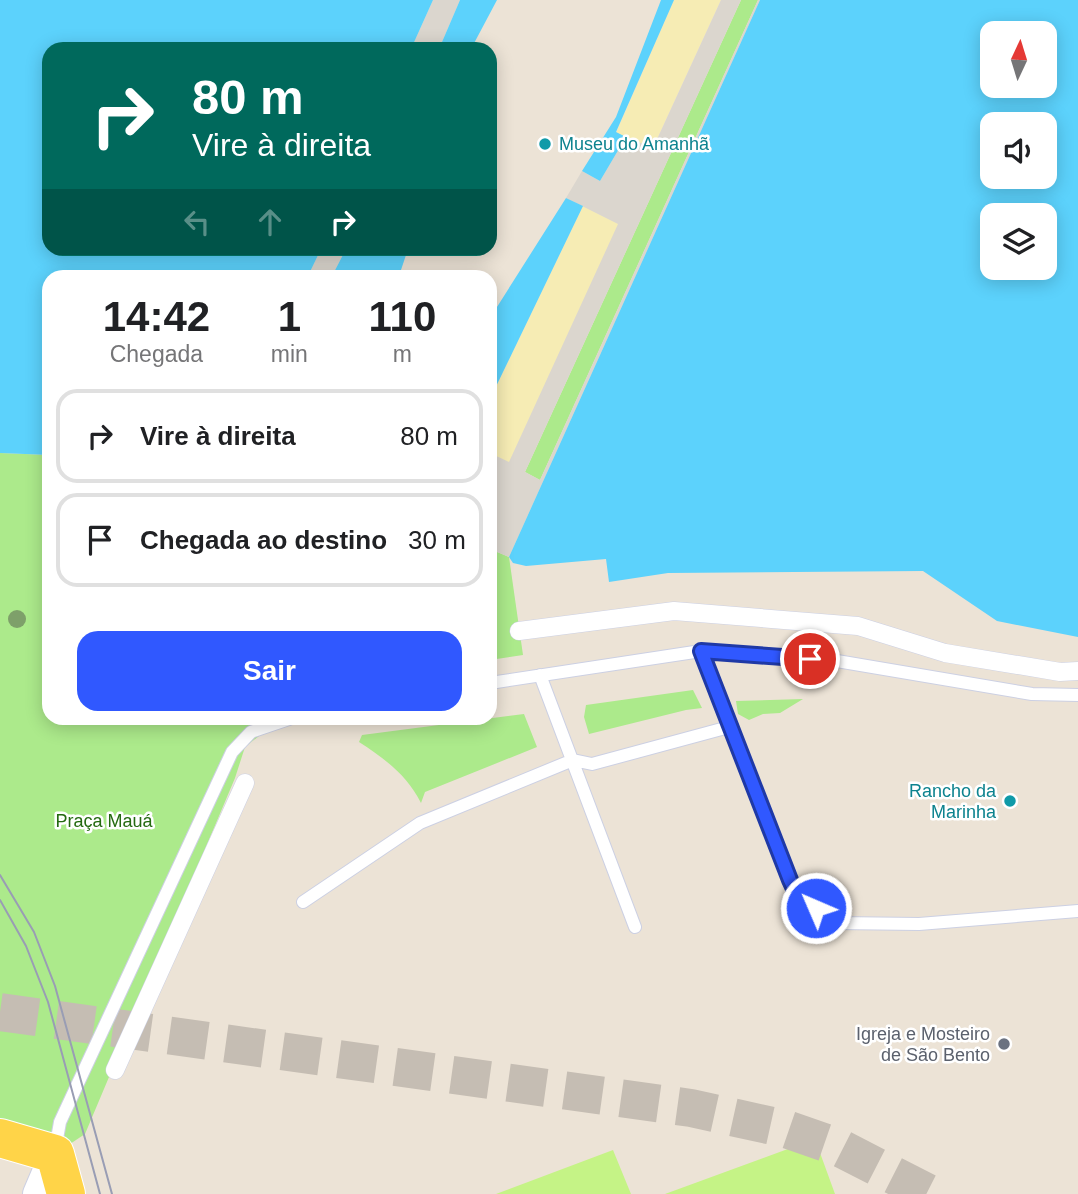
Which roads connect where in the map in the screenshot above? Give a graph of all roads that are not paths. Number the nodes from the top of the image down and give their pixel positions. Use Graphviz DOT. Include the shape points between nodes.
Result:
graph roads {
  1 [pos="519,631"];
  2 [pos="701,651"];
  3 [pos="1078,671"];
  4 [pos="540,675"];
  5 [pos="497,682"];
  6 [pos="1078,695"];
  7 [pos="268,725"];
  8 [pos="729,727"];
  9 [pos="573,760"];
  10 [pos="245,783"];
  11 [pos="303,902"];
  12 [pos="1078,911"];
  13 [pos="635,927"];
  14 [pos="115,1070"];
  15 [pos="0,1138"];
  16 [pos="55,1154"];
  17 [pos="38,1194"];
  18 [pos="66,1194"];
  1 -- 3 [label="street" via="674,611 858,626 945,653"];
  2 -- 4 [label="lane"];
  2 -- 6 [label="lane" via="837,660 1032,694"];
  2 -- 8 [label="lane"];
  4 -- 5 [label="lane"];
  4 -- 9 [label="lane"];
  7 -- 16 [label="lane" via="251,732 221,772 60,1122"];
  8 -- 9 [label="lane" via="592,764"];
  8 -- 12 [label="lane" via="796,893 836,923 919,924"];
  9 -- 11 [label="lane" via="419,824"];
  9 -- 13 [label="lane"];
  10 -- 14 [label="street"];
  15 -- 16 [label="main road"];
  16 -- 17 [label="street"];
  16 -- 18 [label="main road"];
}
